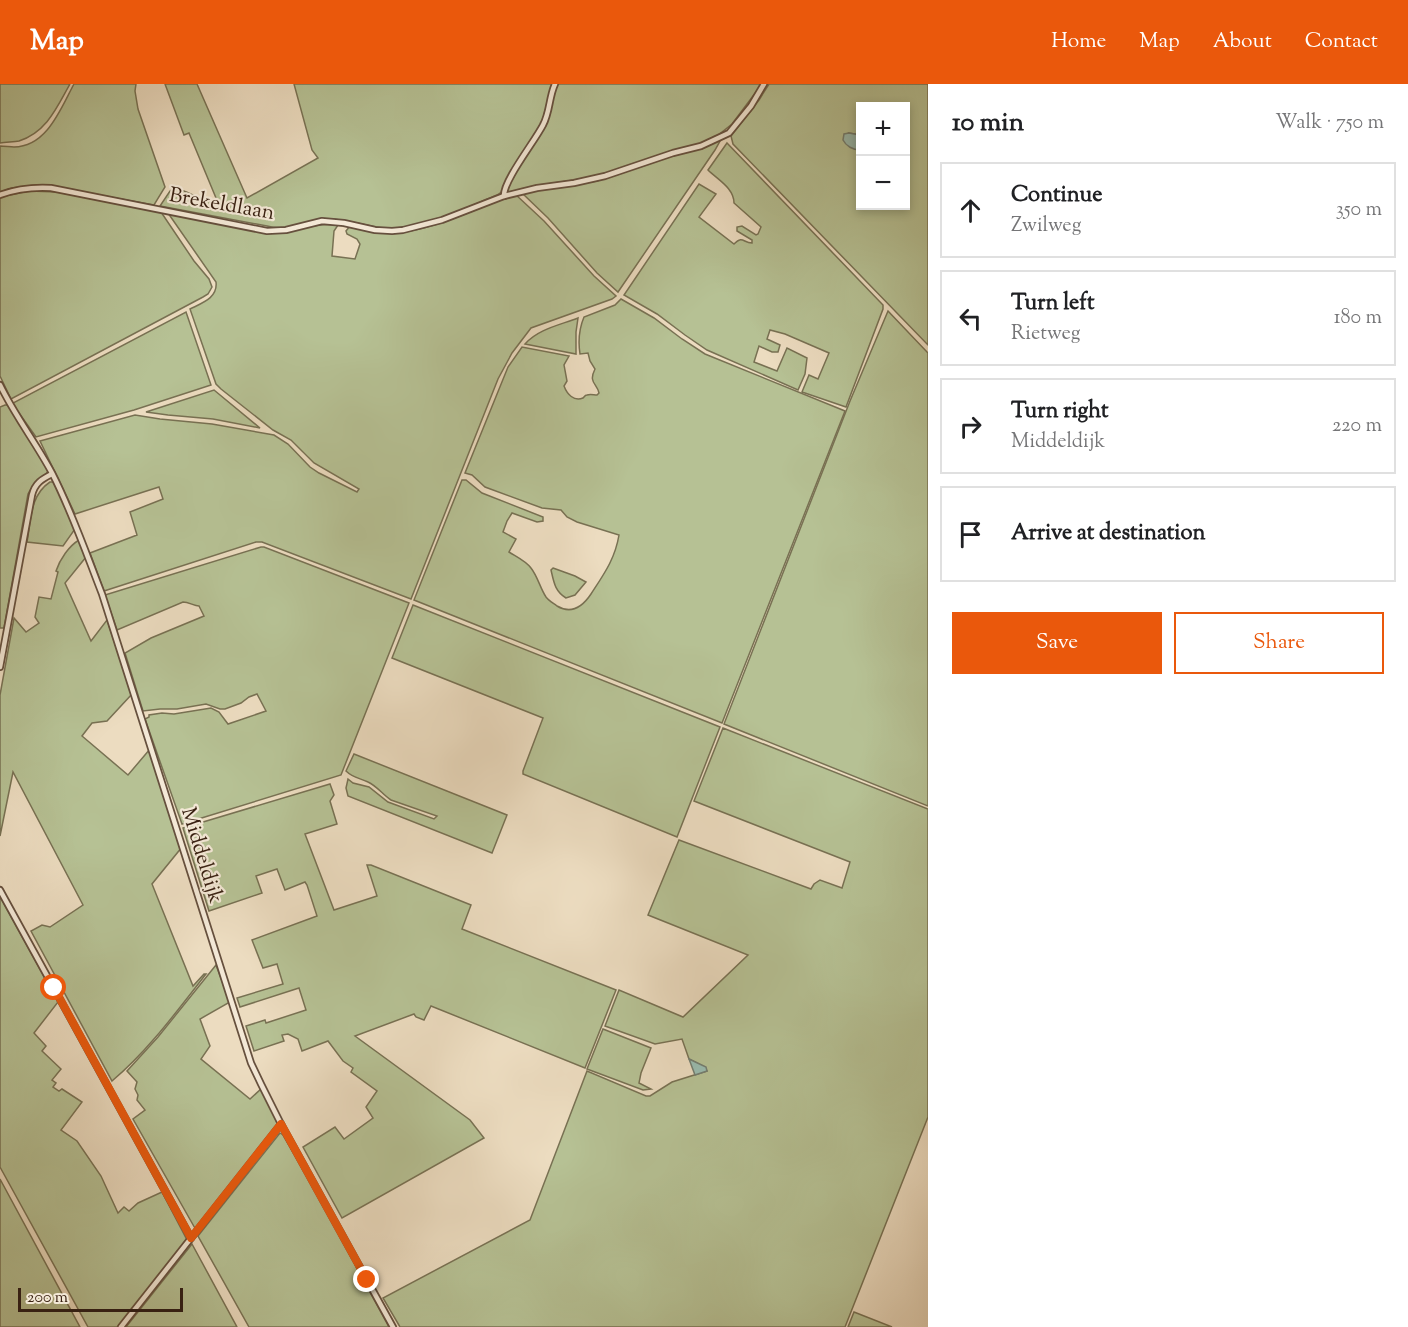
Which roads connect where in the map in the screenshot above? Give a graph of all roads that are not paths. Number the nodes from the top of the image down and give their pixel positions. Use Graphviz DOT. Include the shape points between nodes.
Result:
graph roads {
  1 [pos="555,84"];
  2 [pos="764,84"];
  3 [pos="0,195"];
  4 [pos="504,196"];
  5 [pos="0,385"];
  6 [pos="52,474"];
  7 [pos="0,667"];
  8 [pos="0,890"];
  9 [pos="281,1124"];
  10 [pos="191,1238"];
  11 [pos="121,1327"];
  12 [pos="393,1327"];
  1 -- 4 [label="street" via="544,122"];
  2 -- 4 [label="street, Brekeldlaan" via="729,133 701,146 582,182"];
  3 -- 4 [label="street, Brekeldlaan" via="51,189 267,231 334,221 392,231 442,220"];
  5 -- 6 [label="street, Middeldijk"];
  6 -- 7 [label="street" via="35,486 32,495"];
  6 -- 9 [label="street, Middeldijk" via="102,594 245,1044"];
  8 -- 10 [label="street"];
  9 -- 10 [label="street"];
  9 -- 12 [label="street, Middeldijk"];
  10 -- 11 [label="street"];
}
